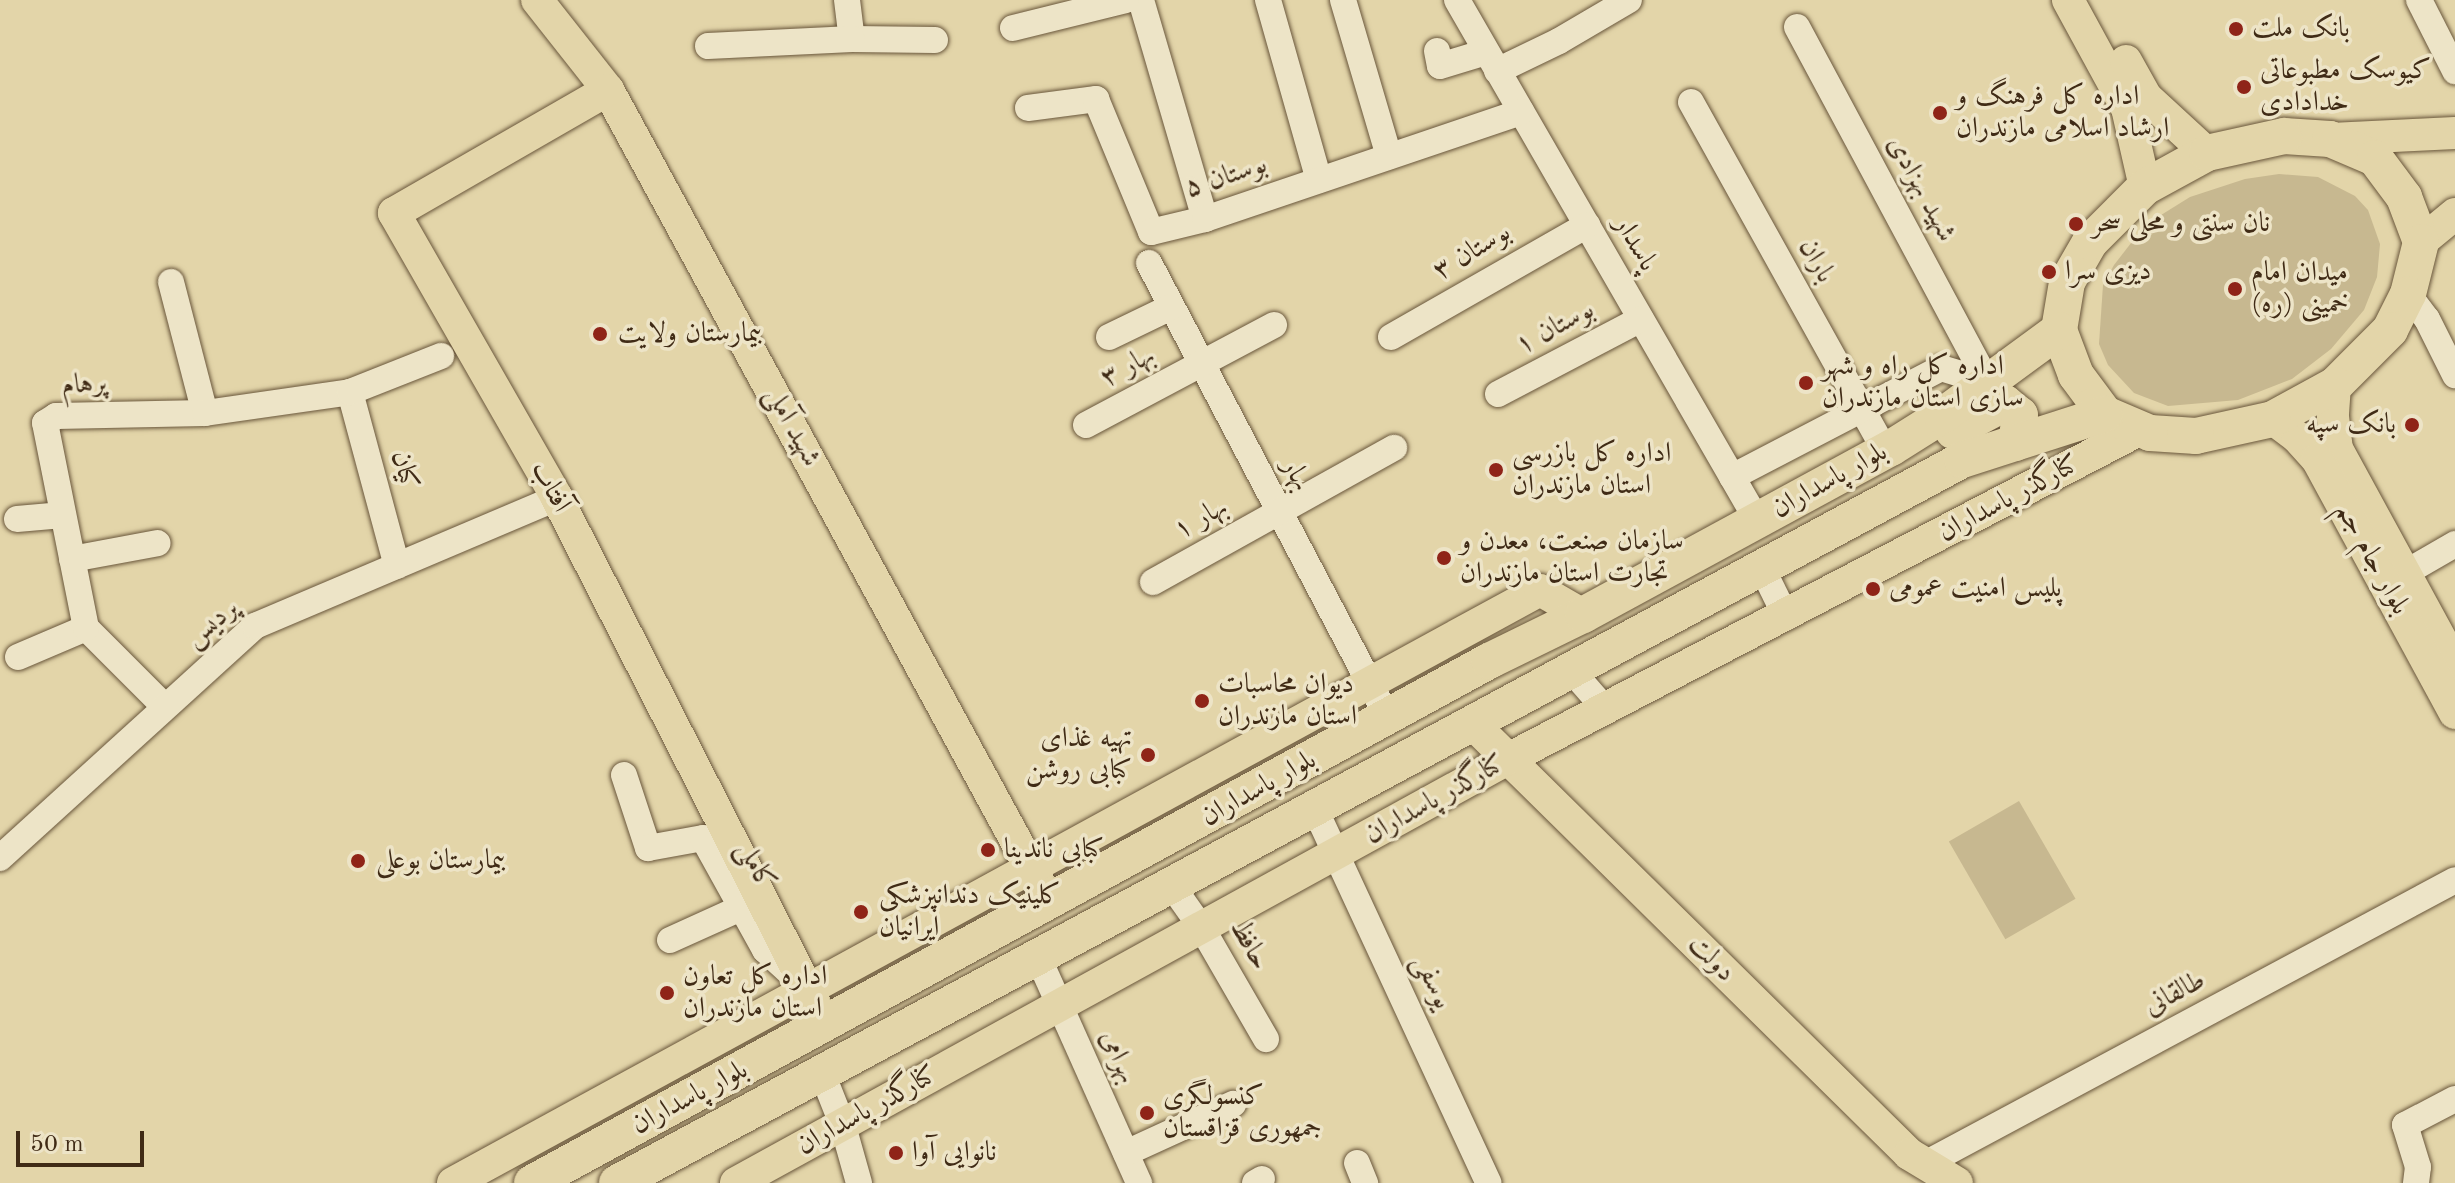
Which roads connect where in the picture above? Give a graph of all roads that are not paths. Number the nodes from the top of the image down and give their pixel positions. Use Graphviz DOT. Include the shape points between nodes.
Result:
graph roads {
  1 [pos="537,0"];
  2 [pos="847,0"];
  3 [pos="1126,0"];
  4 [pos="1141,0"];
  5 [pos="1268,0"];
  6 [pos="1343,0"];
  7 [pos="1457,0"];
  8 [pos="1629,0"];
  9 [pos="2068,0"];
  10 [pos="2093,0"];
  11 [pos="2419,0"];
  12 [pos="1797,27"];
  13 [pos="1013,28"];
  14 [pos="852,39"];
  15 [pos="935,40"];
  16 [pos="708,46"];
  17 [pos="1437,51"];
  18 [pos="1492,61"];
  19 [pos="2455,71"];
  20 [pos="608,90"];
  21 [pos="1691,102"];
  22 [pos="1028,108"];
  23 [pos="1521,112"];
  24 [pos="2455,133"];
  25 [pos="2330,139"];
  26 [pos="2207,153"];
  27 [pos="1389,156"];
  28 [pos="1319,180"];
  29 [pos="2145,187"];
  30 [pos="2455,214"];
  31 [pos="1205,219"];
  32 [pos="1587,225"];
  33 [pos="2421,242"];
  34 [pos="1149,263"];
  35 [pos="171,282"];
  36 [pos="2408,294"];
  37 [pos="1171,307"];
  38 [pos="1641,319"];
  39 [pos="1274,325"];
  40 [pos="2059,330"];
  41 [pos="1109,337"];
  42 [pos="1391,337"];
  43 [pos="441,356"];
  44 [pos="1200,365"];
  45 [pos="2455,375"];
  46 [pos="1987,382"];
  47 [pos="2335,385"];
  48 [pos="350,392"];
  49 [pos="1498,394"];
  50 [pos="1862,409"];
  51 [pos="205,413"];
  52 [pos="2105,414"];
  53 [pos="2273,419"];
  54 [pos="1086,425"];
  55 [pos="2141,429"];
  56 [pos="2016,443"];
  57 [pos="1394,448"];
  58 [pos="1888,450"];
  59 [pos="1732,477"];
  60 [pos="557,498"];
  61 [pos="1280,511"];
  62 [pos="63,515"];
  63 [pos="17,519"];
  64 [pos="1757,520"];
  65 [pos="158,543"];
  66 [pos="2455,544"];
  67 [pos="72,559"];
  68 [pos="397,566"];
  69 [pos="1762,568"];
  70 [pos="2405,573"];
  71 [pos="1153,582"];
  72 [pos="1583,615"];
  73 [pos="1786,617"];
  74 [pos="1471,627"];
  75 [pos="2421,627"];
  76 [pos="86,628"];
  77 [pos="18,657"];
  78 [pos="1489,661"];
  79 [pos="2455,665"];
  80 [pos="1572,671"];
  81 [pos="1369,681"];
  82 [pos="165,707"];
  83 [pos="1606,710"];
  84 [pos="2455,713"];
  85 [pos="1388,718"];
  86 [pos="1473,724"];
  87 [pos="1508,759"];
  88 [pos="624,775"];
  89 [pos="1315,809"];
  90 [pos="1338,854"];
  91 [pos="0,858"];
  92 [pos="1030,866"];
  93 [pos="2455,880"];
  94 [pos="1172,886"];
  95 [pos="1050,902"];
  96 [pos="741,908"];
  97 [pos="1203,930"];
  98 [pos="670,940"];
  99 [pos="1038,957"];
  100 [pos="807,987"];
  101 [pos="1059,1005"];
  102 [pos="826,1025"];
  103 [pos="1266,1039"];
  104 [pos="822,1073"];
  105 [pos="2455,1099"];
  106 [pos="1233,1104"];
  107 [pos="843,1126"];
  108 [pos="1126,1153"];
  109 [pos="1925,1164"];
  110 [pos="662,1172"];
  111 [pos="453,1183"];
  112 [pos="532,1183"];
  113 [pos="617,1183"];
  114 [pos="736,1183"];
  115 [pos="859,1183"];
  116 [pos="1139,1183"];
  117 [pos="1489,1183"];
  118 [pos="1957,1183"];
  119 [pos="2416,1183"];
  1 -- 20 [label="main road, شهید آملی"];
  2 -- 14 [label="street"];
  3 -- 13 [label="street"];
  4 -- 31 [label="street"];
  5 -- 28 [label="street"];
  6 -- 27 [label="street"];
  7 -- 18 [label="street, پاسدار"];
  8 -- 18 [label="street" via="1559,41"];
  9 -- 29 [label="main road" via="2127,108"];
  10 -- 26 [label="main road" via="2146,97"];
  11 -- 19 [label="street"];
  12 -- 46 [label="street, شهید بهزادی"];
  14 -- 15 [label="street"];
  14 -- 16 [label="street"];
  17 -- 18 [label="street" via="1440,66"];
  18 -- 23 [label="street, پاسدار"];
  20 -- 60 [label="main road, آفتاب" via="394,213"];
  20 -- 92 [label="main road, شهید آملی"];
  21 -- 50 [label="street, باران"];
  22 -- 31 [label="street, بوستان ۵" via="1096,99 1151,232"];
  23 -- 27 [label="street, بوستان ۵"];
  23 -- 32 [label="street, پاسدار"];
  24 -- 25 [label="main road"];
  25 -- 26 [label="highway" via="2284,136"];
  25 -- 33 [label="highway" via="2375,158 2404,197"];
  26 -- 29 [label="highway"];
  27 -- 28 [label="street, بوستان ۵"];
  28 -- 31 [label="street, بوستان ۵"];
  29 -- 40 [label="highway" via="2090,242 2067,282"];
  30 -- 33 [label="main road"];
  32 -- 38 [label="street, پاسدار"];
  32 -- 42 [label="street, بوستان ۳"];
  33 -- 36 [label="highway"];
  34 -- 37 [label="street, بهار"];
  35 -- 51 [label="street"];
  36 -- 45 [label="street"];
  36 -- 47 [label="highway" via="2390,330"];
  37 -- 41 [label="street"];
  37 -- 44 [label="street, بهار"];
  38 -- 49 [label="street, بوستان ۱"];
  38 -- 59 [label="street, پاسدار"];
  39 -- 44 [label="street, بهار ۳"];
  40 -- 46 [label="highway, بلوار پاسداران"];
  40 -- 52 [label="highway" via="2076,375"];
  43 -- 48 [label="street, پرهام"];
  44 -- 54 [label="street, بهار ۳"];
  44 -- 61 [label="street, بهار"];
  46 -- 50 [label="street" via="1941,368"];
  46 -- 58 [label="highway, بلوار پاسداران"];
  47 -- 53 [label="highway"];
  47 -- 70 [label="main road, بلوار جام جم" via="2337,449"];
  48 -- 51 [label="street, پرهام"];
  48 -- 68 [label="street, کیان"];
  50 -- 58 [label="street, باران"];
  50 -- 59 [label="street"];
  51 -- 62 [label="street, پرهام" via="56,416 45,423"];
  52 -- 55 [label="highway"];
  52 -- 56 [label="highway, بلوار پاسداران"];
  53 -- 55 [label="highway" via="2196,436"];
  53 -- 75 [label="main road, بلوار جام جم" via="2317,459"];
  55 -- 73 [label="main road, کنارگذر پاسداران"];
  56 -- 58 [label="highway" via="2020,415 2005,403 1923,444"];
  56 -- 69 [label="highway, بلوار پاسداران" via="1962,460"];
  57 -- 61 [label="street, بهار ۱"];
  58 -- 64 [label="highway, بلوار پاسداران"];
  59 -- 64 [label="street, پاسدار"];
  60 -- 68 [label="street, پردیس"];
  60 -- 100 [label="main road, آفتاب"];
  61 -- 71 [label="street, بهار ۱"];
  61 -- 81 [label="street, بهار"];
  62 -- 63 [label="street"];
  62 -- 67 [label="street, پرهام"];
  64 -- 72 [label="highway, بلوار پاسداران"];
  65 -- 67 [label="street"];
  66 -- 70 [label="street"];
  67 -- 76 [label="street, پرهام"];
  68 -- 82 [label="street, پردیس" via="255,626"];
  69 -- 73 [label="street"];
  69 -- 80 [label="highway, بلوار پاسداران"];
  70 -- 75 [label="main road, بلوار جام جم"];
  72 -- 74 [label="main road" via="1540,590"];
  72 -- 78 [label="highway, بلوار پاسداران"];
  73 -- 83 [label="main road, کنارگذر پاسداران"];
  74 -- 78 [label="street"];
  74 -- 81 [label="main road"];
  75 -- 79 [label="main road, بلوار جام جم"];
  75 -- 84 [label="main road, بلوار جام جم"];
  76 -- 77 [label="street"];
  76 -- 82 [label="street"];
  78 -- 85 [label="highway, بلوار پاسداران"];
  80 -- 83 [label="street"];
  80 -- 86 [label="highway, بلوار پاسداران"];
  81 -- 85 [label="street, بهار"];
  81 -- 92 [label="main road"];
  82 -- 91 [label="street, پردیس"];
  83 -- 87 [label="main road, کنارگذر پاسداران"];
  85 -- 95 [label="highway, بلوار پاسداران"];
  86 -- 87 [label="main road, دولت"];
  86 -- 89 [label="highway, بلوار پاسداران"];
  87 -- 90 [label="main road, کنارگذر پاسداران"];
  87 -- 109 [label="main road, دولت"];
  88 -- 96 [label="street, کاملی" via="648,848 703,838"];
  89 -- 90 [label="street, یوسفی"];
  89 -- 94 [label="highway, بلوار پاسداران"];
  90 -- 97 [label="main road, کنارگذر پاسداران"];
  90 -- 117 [label="street, یوسفی"];
  92 -- 95 [label="main road, شهید آملی"];
  92 -- 100 [label="main road"];
  93 -- 109 [label="street, طالقانی"];
  94 -- 97 [label="street, حافظ"];
  94 -- 99 [label="highway, بلوار پاسداران"];
  95 -- 102 [label="highway, بلوار پاسداران"];
  96 -- 98 [label="street"];
  96 -- 100 [label="street, کاملی" via="765,950"];
  97 -- 101 [label="main road, کنارگذر پاسداران"];
  97 -- 103 [label="street, حافظ"];
  99 -- 101 [label="street, بهرامی"];
  99 -- 104 [label="highway, بلوار پاسداران"];
  100 -- 102 [label="main road, آفتاب"];
  100 -- 111 [label="main road"];
  101 -- 107 [label="main road, کنارگذر پاسداران"];
  101 -- 108 [label="street, بهرامی"];
  102 -- 112 [label="highway, بلوار پاسداران"];
  104 -- 107 [label="street"];
  104 -- 110 [label="highway, بلوار پاسداران"];
  105 -- 119 [label="street" via="2405,1125 2418,1167"];
  106 -- 108 [label="street"];
  107 -- 114 [label="main road, کنارگذر پاسداران"];
  107 -- 115 [label="street"];
  108 -- 116 [label="street, بهرامی"];
  109 -- 118 [label="main road, دولت"];
  110 -- 113 [label="highway, بلوار پاسداران"];
}
